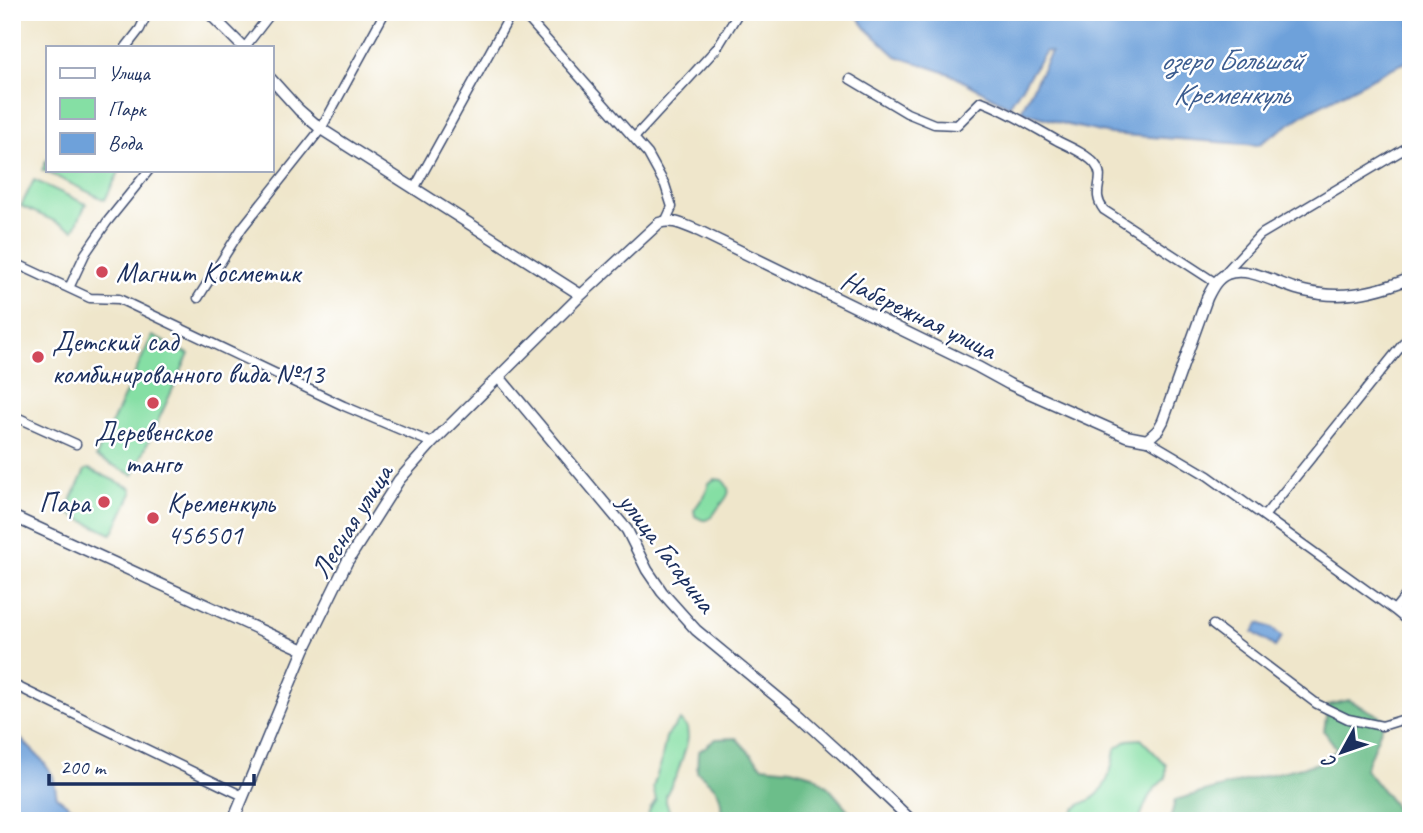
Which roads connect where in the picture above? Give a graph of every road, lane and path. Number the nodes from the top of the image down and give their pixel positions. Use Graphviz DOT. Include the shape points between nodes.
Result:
graph roads {
  1 [pos="148,12"];
  2 [pos="208,12"];
  3 [pos="272,12"];
  4 [pos="385,12"];
  5 [pos="512,12"];
  6 [pos="518,12"];
  7 [pos="739,12"];
  8 [pos="127,46"];
  9 [pos="243,46"];
  10 [pos="245,46"];
  11 [pos="850,79"];
  12 [pos="273,81"];
  13 [pos="321,129"];
  14 [pos="634,138"];
  15 [pos="1411,145"];
  16 [pos="147,172"];
  17 [pos="414,188"];
  18 [pos="666,220"];
  19 [pos="12,264"];
  20 [pos="1411,278"];
  21 [pos="1218,280"];
  22 [pos="69,288"];
  23 [pos="581,295"];
  24 [pos="198,298"];
  25 [pos="1411,334"];
  26 [pos="499,377"];
  27 [pos="12,415"];
  28 [pos="1150,437"];
  29 [pos="432,443"];
  30 [pos="76,444"];
  31 [pos="1265,515"];
  32 [pos="12,516"];
  33 [pos="1411,589"];
  34 [pos="1394,610"];
  35 [pos="1411,624"];
  36 [pos="1213,625"];
  37 [pos="304,650"];
  38 [pos="12,684"];
  39 [pos="1411,717"];
  40 [pos="243,796"];
  41 [pos="233,821"];
  42 [pos="912,821"];
  1 -- 8 [label="street"];
  2 -- 9 [label="street"];
  3 -- 10 [label="street"];
  4 -- 13 [label="street"];
  5 -- 17 [label="street"];
  6 -- 14 [label="street"];
  7 -- 14 [label="street" via="718,48"];
  11 -- 21 [label="street" via="934,124 957,125 981,101 997,107 1096,165 1098,202 1104,210"];
  12 -- 13 [label="street"];
  13 -- 17 [label="street"];
  13 -- 24 [label="street" via="242,228"];
  14 -- 18 [label="street" via="666,185 672,207"];
  15 -- 21 [label="street" via="1260,236"];
  16 -- 22 [label="street" via="85,254"];
  17 -- 23 [label="street"];
  18 -- 23 [label="street"];
  18 -- 28 [label="street, Набережная улица" via="699,231 1009,384 1126,436"];
  19 -- 22 [label="street"];
  20 -- 21 [label="street" via="1370,292 1332,295 1300,290 1254,273 1237,271"];
  21 -- 28 [label="street" via="1207,298 1163,421"];
  22 -- 29 [label="street" via="90,298 119,299"];
  23 -- 26 [label="street, Лесная улица"];
  25 -- 31 [label="street"];
  26 -- 29 [label="street, Лесная улица"];
  26 -- 42 [label="street, улица Гагарина" via="627,530 662,592 696,630 800,716"];
  27 -- 30 [label="street"];
  28 -- 31 [label="street"];
  29 -- 37 [label="street, Лесная улица" via="399,480 367,529"];
  31 -- 34 [label="street"];
  32 -- 37 [label="street"];
  33 -- 34 [label="street"];
  34 -- 35 [label="street"];
  36 -- 39 [label="street" via="1317,704 1348,719 1382,726"];
  37 -- 40 [label="street, Лесная улица"];
  38 -- 40 [label="street"];
  40 -- 41 [label="street, Лесная улица"];
}
